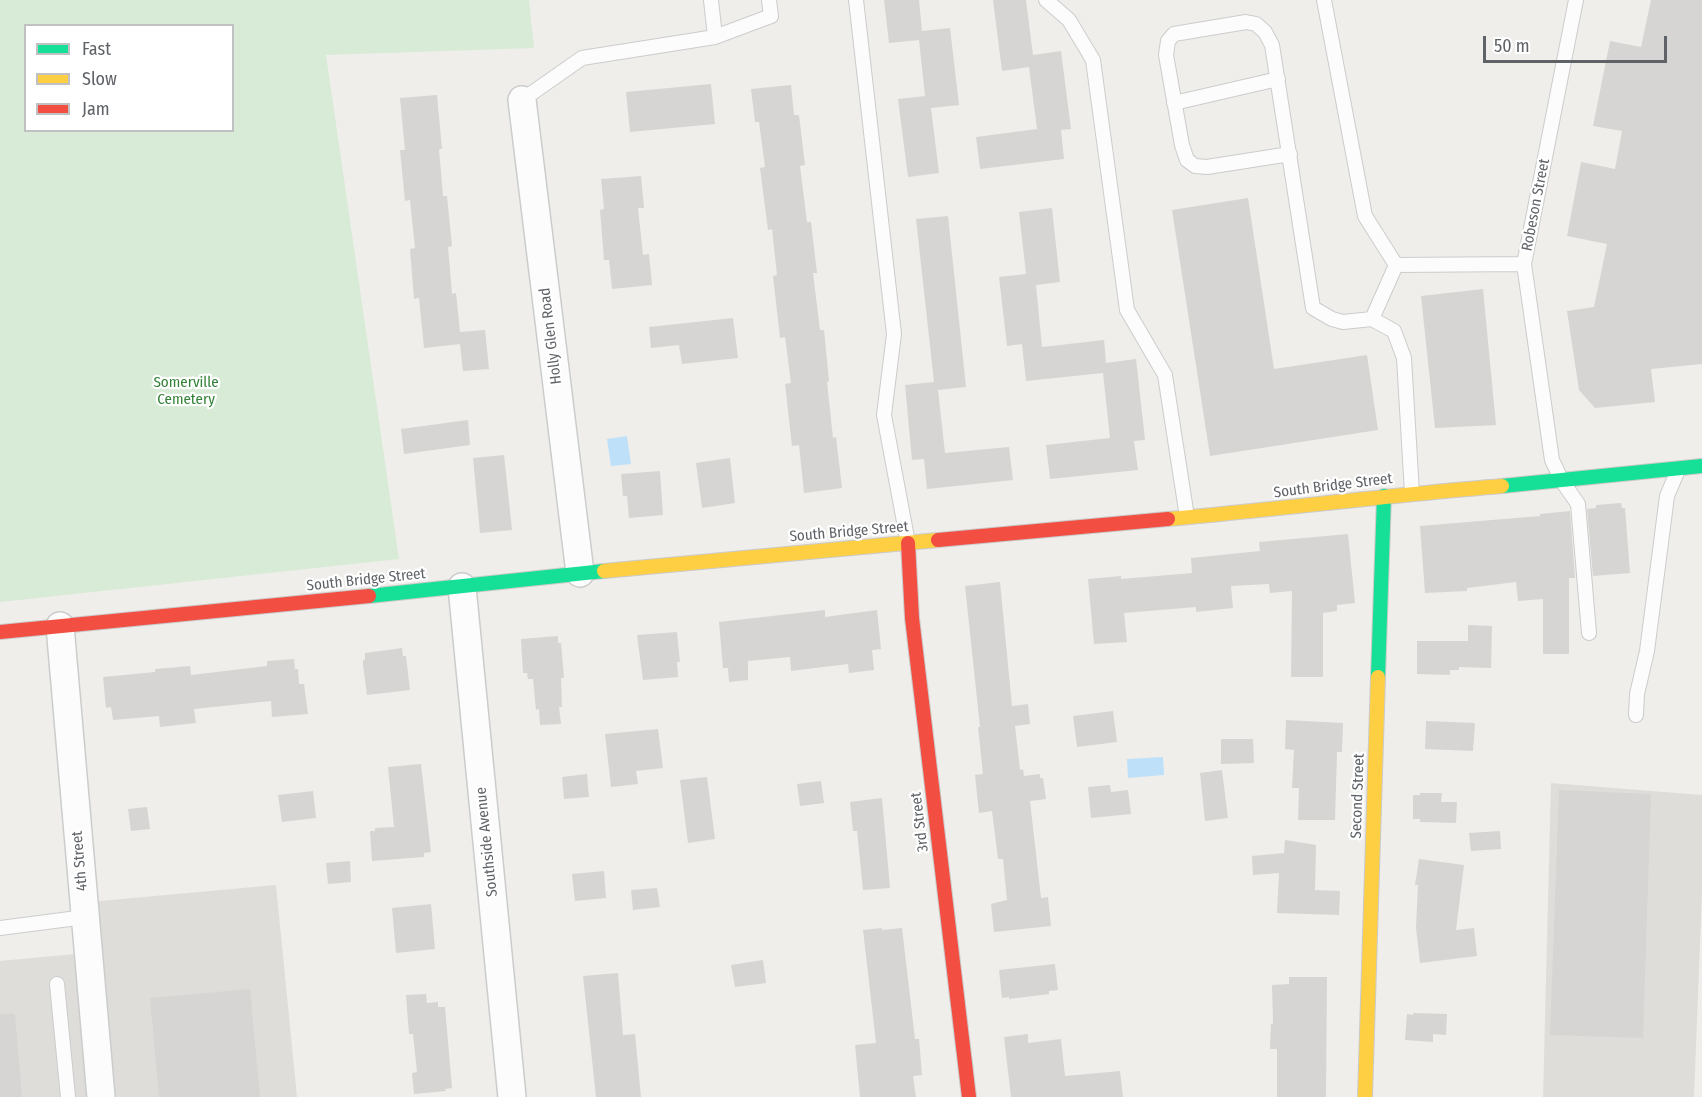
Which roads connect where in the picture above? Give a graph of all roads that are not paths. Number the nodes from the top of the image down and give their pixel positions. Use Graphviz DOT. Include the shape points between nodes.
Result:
graph roads {
  1 [pos="711,0"];
  2 [pos="769,0"];
  3 [pos="856,0"];
  4 [pos="1047,0"];
  5 [pos="1324,0"];
  6 [pos="1576,0"];
  7 [pos="716,37"];
  8 [pos="1278,79"];
  9 [pos="522,100"];
  10 [pos="1174,103"];
  11 [pos="1290,154"];
  12 [pos="1524,264"];
  13 [pos="1396,266"];
  14 [pos="1372,320"];
  15 [pos="1702,466"];
  16 [pos="1679,468"];
  17 [pos="1562,481"];
  18 [pos="1412,493"];
  19 [pos="1384,496"];
  20 [pos="1186,518"];
  21 [pos="908,543"];
  22 [pos="580,573"];
  23 [pos="462,587"];
  24 [pos="60,626"];
  25 [pos="0,632"];
  26 [pos="1589,633"];
  27 [pos="1636,715"];
  28 [pos="85,917"];
  29 [pos="0,928"];
  30 [pos="57,984"];
  31 [pos="68,1097"];
  32 [pos="101,1097"];
  33 [pos="512,1097"];
  34 [pos="969,1097"];
  35 [pos="1365,1097"];
  1 -- 7 [label="lane"];
  2 -- 7 [label="lane" via="771,16"];
  3 -- 21 [label="lane" via="894,334 884,415"];
  4 -- 20 [label="lane" via="1069,20 1093,60 1127,310 1165,375"];
  5 -- 13 [label="lane" via="1365,216"];
  6 -- 12 [label="lane, Robeson Street"];
  7 -- 9 [label="lane" via="582,58"];
  8 -- 10 [label="lane"];
  8 -- 10 [label="lane" via="1272,45 1256,24 1246,22 1174,34 1168,41 1166,55"];
  8 -- 11 [label="lane"];
  9 -- 22 [label="street, Holly Glen Road"];
  10 -- 11 [label="lane" via="1186,160 1195,166"];
  11 -- 14 [label="lane" via="1313,308 1343,322"];
  12 -- 13 [label="lane"];
  12 -- 17 [label="lane, Robeson Street" via="1552,460"];
  13 -- 14 [label="lane"];
  14 -- 18 [label="lane" via="1394,331 1404,358"];
  15 -- 16 [label="street, South Bridge Street"];
  16 -- 17 [label="street, South Bridge Street"];
  16 -- 27 [label="lane" via="1666,496"];
  17 -- 18 [label="street, South Bridge Street"];
  17 -- 26 [label="lane, Robeson Street" via="1578,504"];
  18 -- 19 [label="street, South Bridge Street"];
  19 -- 20 [label="street, South Bridge Street"];
  19 -- 35 [label="street, Second Street"];
  20 -- 21 [label="street, South Bridge Street"];
  21 -- 22 [label="street, South Bridge Street"];
  21 -- 34 [label="street, 3rd Street" via="912,618"];
  22 -- 23 [label="street, South Bridge Street"];
  23 -- 24 [label="street, South Bridge Street"];
  23 -- 33 [label="street, Southside Avenue"];
  24 -- 25 [label="street, South Bridge Street"];
  24 -- 28 [label="street, 4th Street"];
  28 -- 29 [label="lane"];
  28 -- 32 [label="street, 4th Street"];
  30 -- 31 [label="lane"];
}
